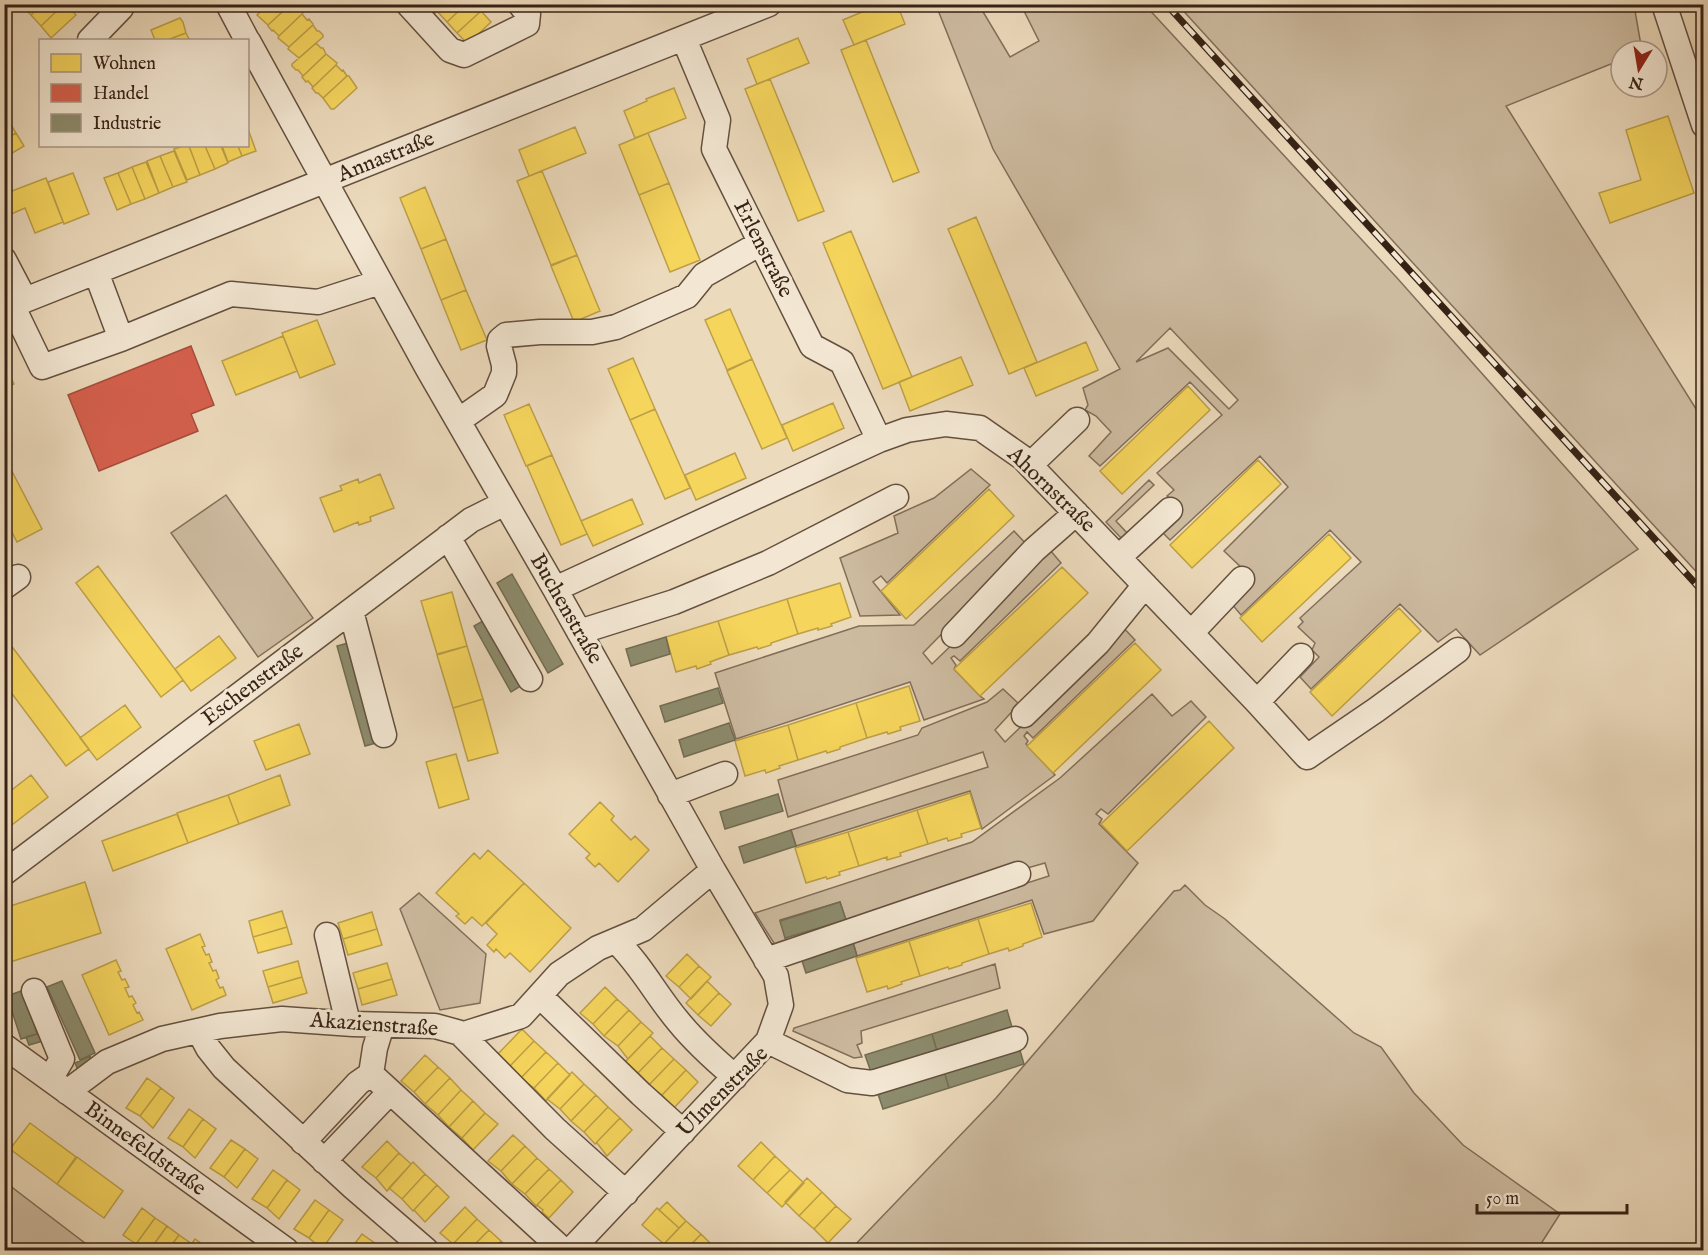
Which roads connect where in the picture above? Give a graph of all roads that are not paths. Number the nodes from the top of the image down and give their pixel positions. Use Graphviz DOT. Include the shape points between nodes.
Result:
graph roads {
  1 [pos="228,4"];
  2 [pos="408,4"];
  3 [pos="520,4"];
  4 [pos="769,4"];
  5 [pos="1664,4"];
  6 [pos="122,6"];
  7 [pos="91,39"];
  8 [pos="246,39"];
  9 [pos="684,39"];
  10 [pos="249,45"];
  11 [pos="1704,125"];
  12 [pos="324,181"];
  13 [pos="761,243"];
  14 [pos="4,260"];
  15 [pos="96,272"];
  16 [pos="380,282"];
  17 [pos="14,306"];
  18 [pos="121,339"];
  19 [pos="1077,420"];
  20 [pos="458,421"];
  21 [pos="879,440"];
  22 [pos="1030,465"];
  23 [pos="896,497"];
  24 [pos="505,503"];
  25 [pos="1170,510"];
  26 [pos="1076,513"];
  27 [pos="448,537"];
  28 [pos="1119,557"];
  29 [pos="1242,579"];
  30 [pos="1145,585"];
  31 [pos="555,589"];
  32 [pos="351,611"];
  33 [pos="579,632"];
  34 [pos="1191,633"];
  35 [pos="954,635"];
  36 [pos="1458,650"];
  37 [pos="1302,656"];
  38 [pos="530,679"];
  39 [pos="1257,702"];
  40 [pos="1024,715"];
  41 [pos="384,735"];
  42 [pos="725,774"];
  43 [pos="670,795"];
  44 [pos="713,870"];
  45 [pos="4,873"];
  46 [pos="1018,874"];
  47 [pos="327,935"];
  48 [pos="616,941"];
  49 [pos="766,960"];
  50 [pos="34,991"];
  51 [pos="540,996"];
  52 [pos="348,1023"];
  53 [pos="382,1024"];
  54 [pos="199,1031"];
  55 [pos="460,1033"];
  56 [pos="1015,1039"];
  57 [pos="768,1041"];
  58 [pos="4,1046"];
  59 [pos="371,1074"];
  60 [pos="735,1077"];
  61 [pos="58,1086"];
  62 [pos="390,1092"];
  63 [pos="683,1132"];
  64 [pos="303,1142"];
  65 [pos="324,1161"];
  66 [pos="626,1193"];
  67 [pos="286,1251"];
  68 [pos="426,1251"];
  69 [pos="563,1251"];
  70 [pos="571,1251"];
  1 -- 8 [label="street, Buchenstraße"];
  2 -- 3 [label="street" via="450,50 464,55 527,24 528,14"];
  4 -- 9 [label="street, Annastraße"];
  5 -- 11 [label="street"];
  6 -- 7 [label="street"];
  9 -- 12 [label="street, Annastraße"];
  9 -- 13 [label="street, Erlenstraße" via="718,120 714,149"];
  10 -- 12 [label="street, Buchenstraße"];
  12 -- 15 [label="street, Annastraße"];
  12 -- 16 [label="street, Buchenstraße"];
  13 -- 20 [label="street" via="704,275 687,296 616,327 591,332 506,335 499,345 504,374 495,395"];
  13 -- 21 [label="street, Erlenstraße" via="812,346 842,362"];
  14 -- 17 [label="street"];
  15 -- 17 [label="street, Annastraße"];
  15 -- 18 [label="street"];
  16 -- 18 [label="street" via="318,302 231,294"];
  16 -- 20 [label="street, Buchenstraße"];
  17 -- 18 [label="street" via="42,367"];
  19 -- 22 [label="street"];
  20 -- 24 [label="street, Buchenstraße"];
  21 -- 22 [label="street, Ahornstraße" via="907,430 946,424 980,428"];
  21 -- 31 [label="street, Ahornstraße"];
  22 -- 26 [label="street, Ahornstraße"];
  23 -- 33 [label="street" via="768,563 674,602"];
  24 -- 27 [label="street, Eschenstraße"];
  24 -- 31 [label="street, Buchenstraße"];
  25 -- 28 [label="street"];
  26 -- 28 [label="street, Ahornstraße"];
  26 -- 35 [label="street" via="1034,550"];
  27 -- 32 [label="street, Eschenstraße"];
  27 -- 38 [label="street"];
  28 -- 30 [label="street, Ahornstraße"];
  29 -- 34 [label="street"];
  30 -- 34 [label="street, Ahornstraße"];
  30 -- 40 [label="street" via="1098,643"];
  31 -- 33 [label="street, Buchenstraße"];
  32 -- 41 [label="street"];
  32 -- 45 [label="street, Eschenstraße"];
  33 -- 43 [label="street, Buchenstraße"];
  34 -- 39 [label="street, Ahornstraße"];
  36 -- 39 [label="street, Ahornstraße" via="1307,757"];
  37 -- 39 [label="street"];
  42 -- 43 [label="street"];
  43 -- 44 [label="street, Buchenstraße"];
  44 -- 48 [label="street, Akazienstraße" via="643,929"];
  44 -- 49 [label="street, Buchenstraße"];
  46 -- 49 [label="street"];
  47 -- 52 [label="street"];
  48 -- 51 [label="street, Akazienstraße" via="598,948 559,975"];
  48 -- 60 [label="street" via="630,954 678,1021"];
  49 -- 57 [label="street, Buchenstraße" via="776,976 781,1005"];
  50 -- 61 [label="street" via="62,1059"];
  51 -- 55 [label="street, Akazienstraße" via="521,1016"];
  51 -- 63 [label="street"];
  52 -- 53 [label="street, Akazienstraße"];
  52 -- 54 [label="street, Akazienstraße" via="282,1019"];
  53 -- 55 [label="street, Akazienstraße" via="435,1026"];
  53 -- 59 [label="street"];
  54 -- 61 [label="street, Akazienstraße" via="162,1040"];
  54 -- 64 [label="street" via="224,1068"];
  55 -- 66 [label="street" via="555,1129"];
  56 -- 57 [label="street, Ulmenstraße" via="872,1083 847,1080"];
  57 -- 60 [label="street, Ulmenstraße"];
  58 -- 61 [label="street, Binnefeldstraße"];
  59 -- 62 [label="street"];
  59 -- 64 [label="street"];
  60 -- 63 [label="street, Ulmenstraße"];
  61 -- 67 [label="street, Binnefeldstraße"];
  62 -- 65 [label="street"];
  62 -- 69 [label="street"];
  63 -- 66 [label="street, Ulmenstraße"];
  64 -- 65 [label="street"];
  65 -- 68 [label="street"];
  66 -- 70 [label="street, Ulmenstraße"];
}
